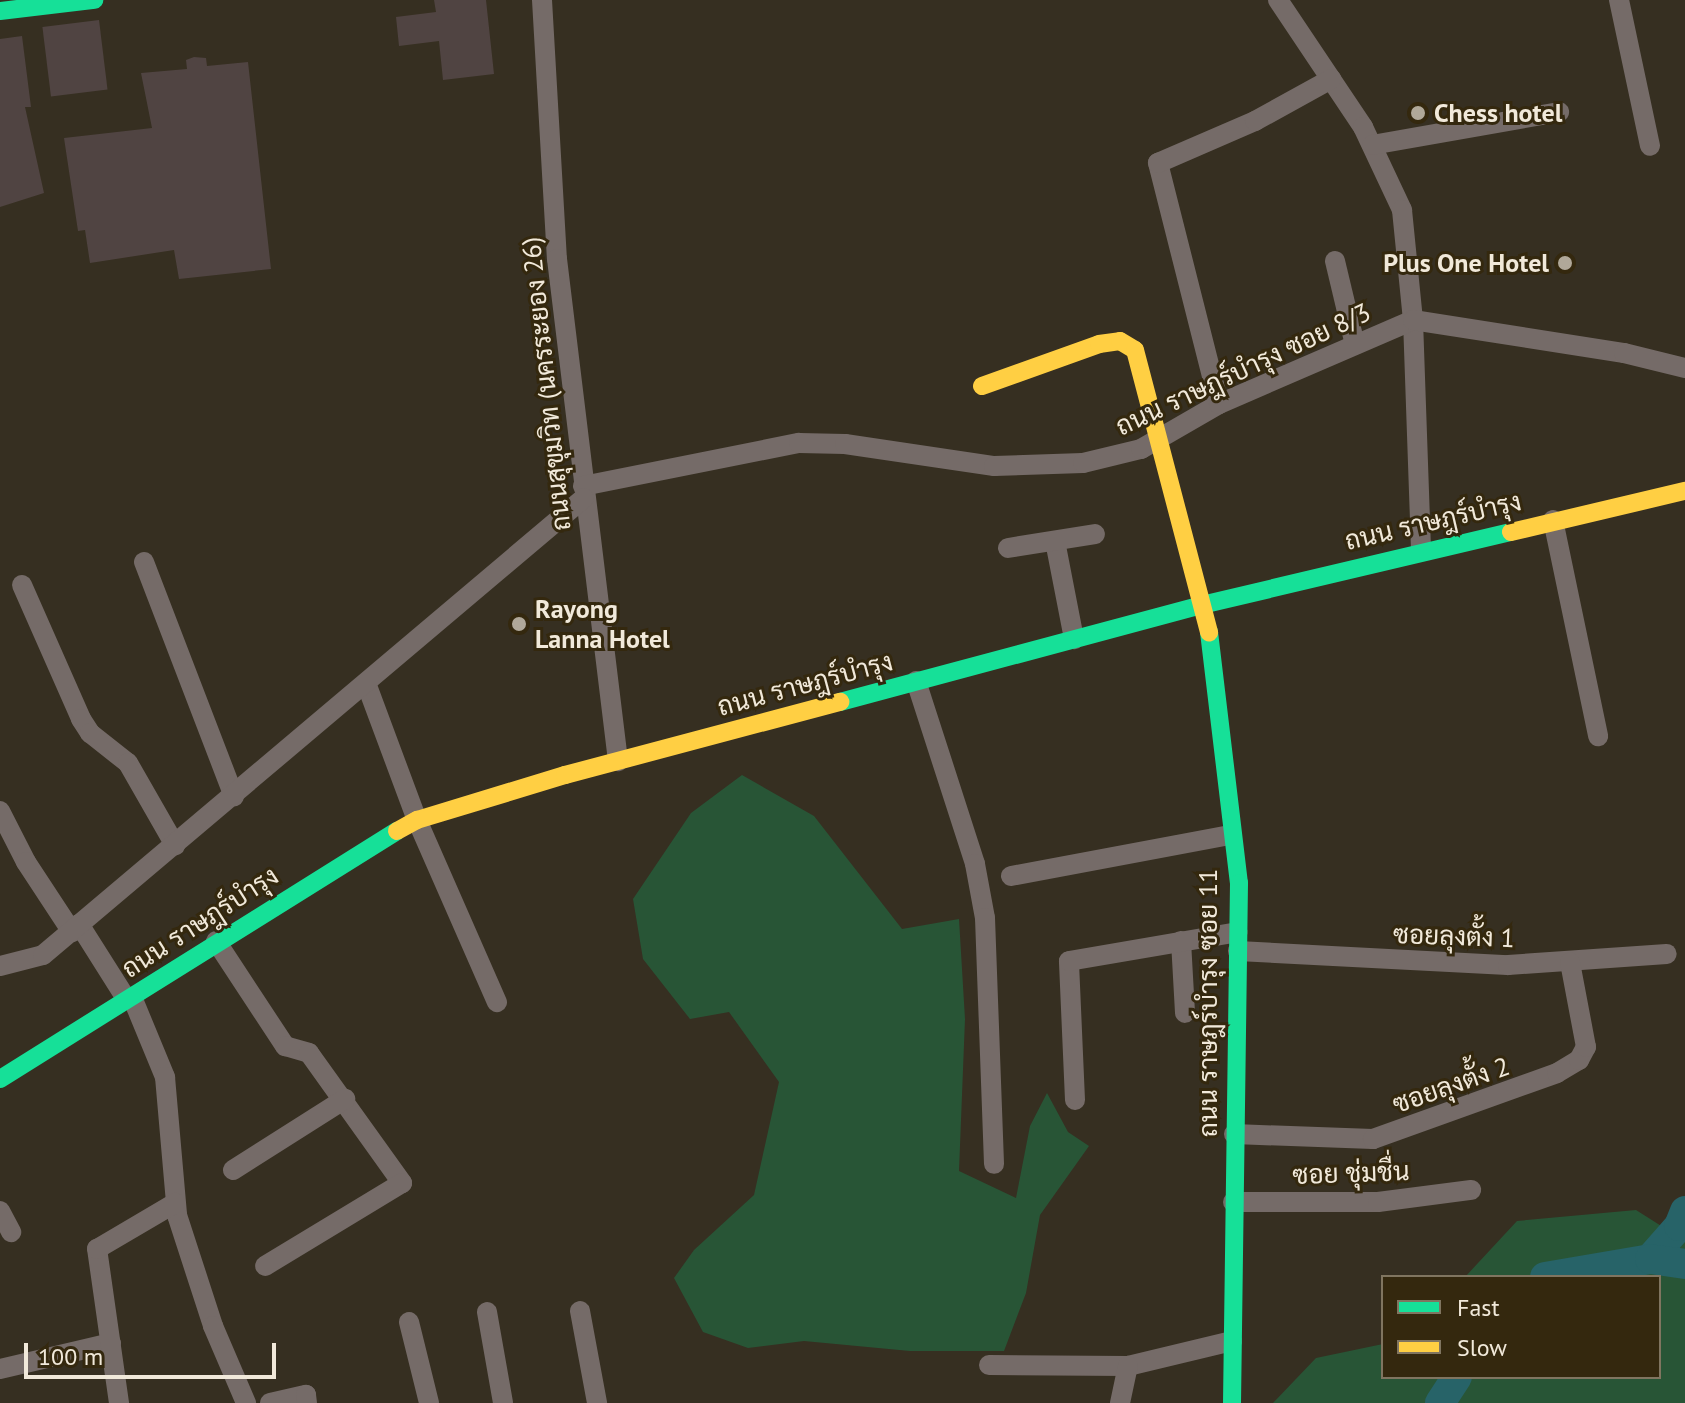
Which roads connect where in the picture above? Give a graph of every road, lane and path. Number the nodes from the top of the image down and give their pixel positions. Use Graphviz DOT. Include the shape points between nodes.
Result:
graph roads {
  1 [pos="94,0"];
  2 [pos="542,0"];
  3 [pos="1278,0"];
  4 [pos="1619,0"];
  5 [pos="0,11"];
  6 [pos="1331,79"];
  7 [pos="1559,112"];
  8 [pos="1372,145"];
  9 [pos="1650,146"];
  10 [pos="1335,261"];
  11 [pos="1413,320"];
  12 [pos="1355,345"];
  13 [pos="1685,368"];
  14 [pos="982,386"];
  15 [pos="1219,404"];
  16 [pos="1158,439"];
  17 [pos="1685,491"];
  18 [pos="583,492"];
  19 [pos="1553,520"];
  20 [pos="1095,534"];
  21 [pos="1055,541"];
  22 [pos="1008,548"];
  23 [pos="1421,551"];
  24 [pos="144,562"];
  25 [pos="22,585"];
  26 [pos="1206,604"];
  27 [pos="1074,639"];
  28 [pos="916,681"];
  29 [pos="366,683"];
  30 [pos="1598,736"];
  31 [pos="618,761"];
  32 [pos="234,796"];
  33 [pos="0,811"];
  34 [pos="417,820"];
  35 [pos="1231,835"];
  36 [pos="175,845"];
  37 [pos="1011,876"];
  38 [pos="75,928"];
  39 [pos="216,941"];
  40 [pos="1181,941"];
  41 [pos="1238,942"];
  42 [pos="1667,954"];
  43 [pos="1570,962"];
  44 [pos="0,966"];
  45 [pos="129,998"];
  46 [pos="497,1002"];
  47 [pos="1185,1013"];
  48 [pos="0,1079"];
  49 [pos="345,1099"];
  50 [pos="1075,1100"];
  51 [pos="1234,1134"];
  52 [pos="994,1164"];
  53 [pos="233,1170"];
  54 [pos="1471,1190"];
  55 [pos="1233,1202"];
  56 [pos="175,1203"];
  57 [pos="0,1211"];
  58 [pos="11,1232"];
  59 [pos="265,1266"];
  60 [pos="580,1311"];
  61 [pos="487,1312"];
  62 [pos="409,1322"];
  63 [pos="1232,1341"];
  64 [pos="111,1343"];
  65 [pos="989,1365"];
  66 [pos="1128,1366"];
  67 [pos="0,1369"];
  68 [pos="119,1403"];
  69 [pos="246,1403"];
  70 [pos="270,1403"];
  71 [pos="307,1403"];
  72 [pos="429,1403"];
  73 [pos="503,1403"];
  74 [pos="597,1403"];
  75 [pos="1120,1403"];
  76 [pos="1232,1403"];
  1 -- 5 [label="street"];
  2 -- 18 [label="street, ถนนสุขุมวิท (นครระยอง 26)" via="557,259"];
  3 -- 6 [label="street"];
  4 -- 9 [label="street"];
  6 -- 8 [label="street"];
  6 -- 15 [label="street" via="1245,127 1158,163"];
  7 -- 8 [label="street"];
  8 -- 11 [label="street" via="1402,210"];
  10 -- 12 [label="street"];
  11 -- 12 [label="street, ถนน ราษฎร์บำรุง ซอย 8/3"];
  11 -- 13 [label="street, ถนน ราษฎร์บำรุง ซอย 8/3" via="1512,333"];
  11 -- 23 [label="street"];
  12 -- 15 [label="street, ถนน ราษฎร์บำรุง ซอย 8/3"];
  14 -- 16 [label="street, ถนน ราษฎร์บำรุง ซอย 11" via="1120,341 1135,350"];
  15 -- 16 [label="street, ถนน ราษฎร์บำรุง ซอย 8/3"];
  16 -- 18 [label="street, ถนน ราษฎร์บำรุง ซอย 8/3" via="1141,449 1083,463 1023,467 799,443"];
  16 -- 26 [label="street, ถนน ราษฎร์บำรุง ซอย 11"];
  17 -- 19 [label="street, ถนน ราษฎร์บำรุง"];
  18 -- 29 [label="street"];
  18 -- 31 [label="street, ถนนสุขุมวิท (นครระยอง 26)"];
  19 -- 23 [label="street, ถนน ราษฎร์บำรุง"];
  19 -- 30 [label="street"];
  20 -- 21 [label="street"];
  21 -- 22 [label="street"];
  21 -- 27 [label="street"];
  23 -- 26 [label="street, ถนน ราษฎร์บำรุง"];
  24 -- 32 [label="street"];
  25 -- 36 [label="street" via="85,726 128,763"];
  26 -- 27 [label="street, ถนน ราษฎร์บำรุง"];
  26 -- 35 [label="street, ถนน ราษฎร์บำรุง ซอย 11"];
  27 -- 28 [label="street, ถนน ราษฎร์บำรุง"];
  28 -- 31 [label="street, ถนน ราษฎร์บำรุง"];
  28 -- 52 [label="street" via="975,864 985,918"];
  29 -- 32 [label="street"];
  29 -- 34 [label="street"];
  31 -- 34 [label="street, ถนน ราษฎร์บำรุง"];
  32 -- 36 [label="street"];
  33 -- 38 [label="street" via="26,862"];
  34 -- 39 [label="street, ถนน ราษฎร์บำรุง"];
  34 -- 46 [label="street"];
  35 -- 37 [label="street"];
  35 -- 41 [label="street, ถนน ราษฎร์บำรุง ซอย 11" via="1239,883"];
  36 -- 38 [label="street"];
  38 -- 44 [label="street" via="43,955"];
  38 -- 45 [label="street"];
  39 -- 45 [label="street, ถนน ราษฎร์บำรุง"];
  39 -- 49 [label="street" via="285,1046 309,1053"];
  40 -- 41 [label="street, ซอยลุงตั้ง 1"];
  40 -- 47 [label="street"];
  40 -- 50 [label="street, ซอยลุงตั้ง 1" via="1069,961"];
  41 -- 43 [label="street, ซอยลุงตั้ง 1" via="1508,965"];
  41 -- 51 [label="street, ถนน ราษฎร์บำรุง ซอย 11"];
  42 -- 43 [label="street, ซอยลุงตั้ง 1"];
  43 -- 51 [label="street, ซอยลุงตั้ง 2" via="1586,1047 1579,1060 1557,1073 1373,1139"];
  45 -- 48 [label="street, ถนน ราษฎร์บำรุง"];
  45 -- 56 [label="street" via="165,1077"];
  49 -- 53 [label="street"];
  49 -- 59 [label="street" via="402,1183"];
  51 -- 55 [label="street, ถนน ราษฎร์บำรุง ซอย 11"];
  54 -- 55 [label="street, ซอย ชุ่มชื่น" via="1378,1202"];
  55 -- 63 [label="street, ถนน ราษฎร์บำรุง ซอย 11"];
  56 -- 64 [label="street" via="97,1249"];
  56 -- 69 [label="street" via="213,1326"];
  57 -- 58 [label="street"];
  60 -- 74 [label="street"];
  61 -- 73 [label="street"];
  62 -- 72 [label="street"];
  63 -- 66 [label="street"];
  63 -- 76 [label="street, ถนน ราษฎร์บำรุง ซอย 11"];
  64 -- 67 [label="street"];
  64 -- 68 [label="street"];
  65 -- 66 [label="street"];
  66 -- 75 [label="street"];
  70 -- 71 [label="street" via="306,1395"];
}
